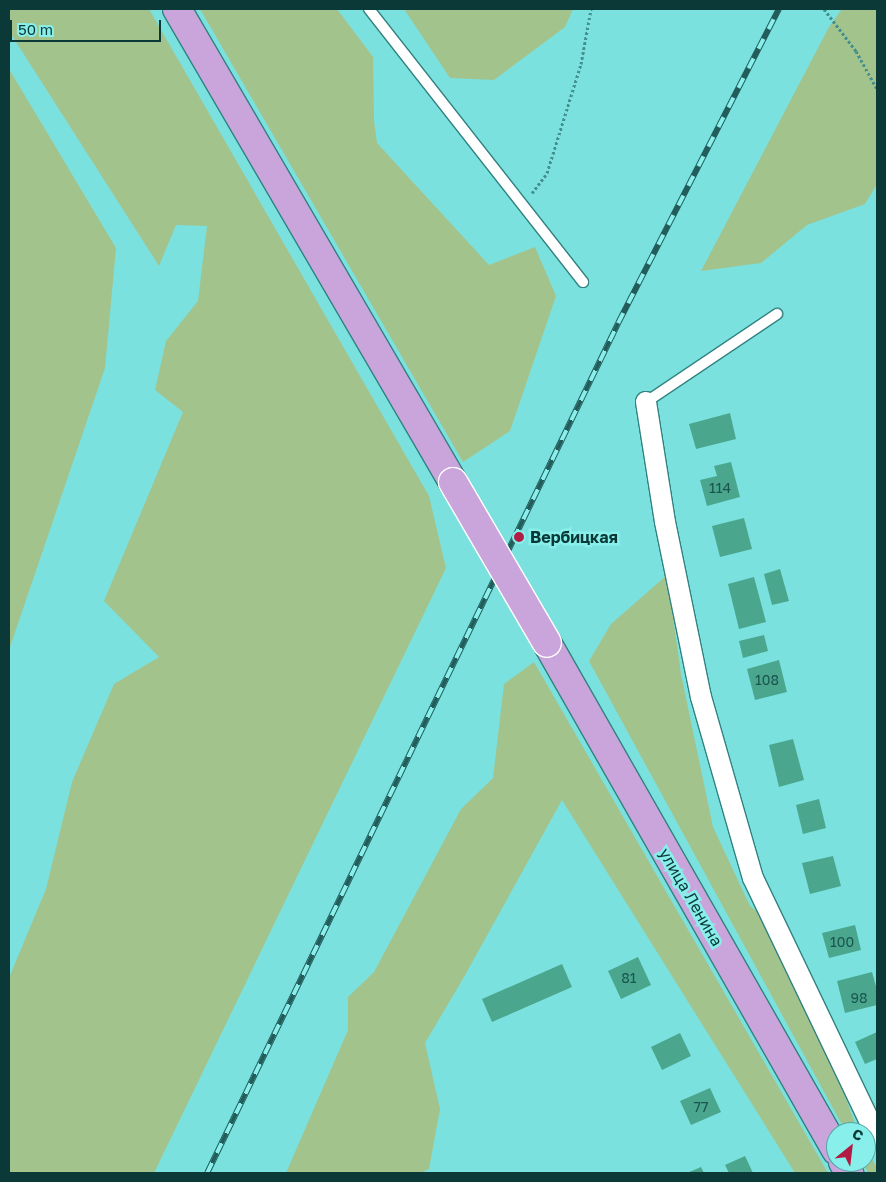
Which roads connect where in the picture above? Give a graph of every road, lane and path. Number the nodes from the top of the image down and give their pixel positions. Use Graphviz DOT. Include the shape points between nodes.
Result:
graph roads {
  1 [pos="177,9"];
  2 [pos="369,9"];
  3 [pos="591,9"];
  4 [pos="824,9"];
  5 [pos="877,89"];
  6 [pos="523,205"];
  7 [pos="583,282"];
  8 [pos="777,314"];
  9 [pos="646,402"];
  10 [pos="826,1132"];
  11 [pos="877,1137"];
  1 -- 10 [label="main road, улица Ленина, bridge" via="547,643"];
  2 -- 6 [label="lane"];
  3 -- 6 [label="path" via="582,64 547,173"];
  4 -- 5 [label="path" via="856,52"];
  6 -- 7 [label="lane"];
  8 -- 9 [label="lane"];
  9 -- 11 [label="street" via="665,522 701,697 753,878"];
}
